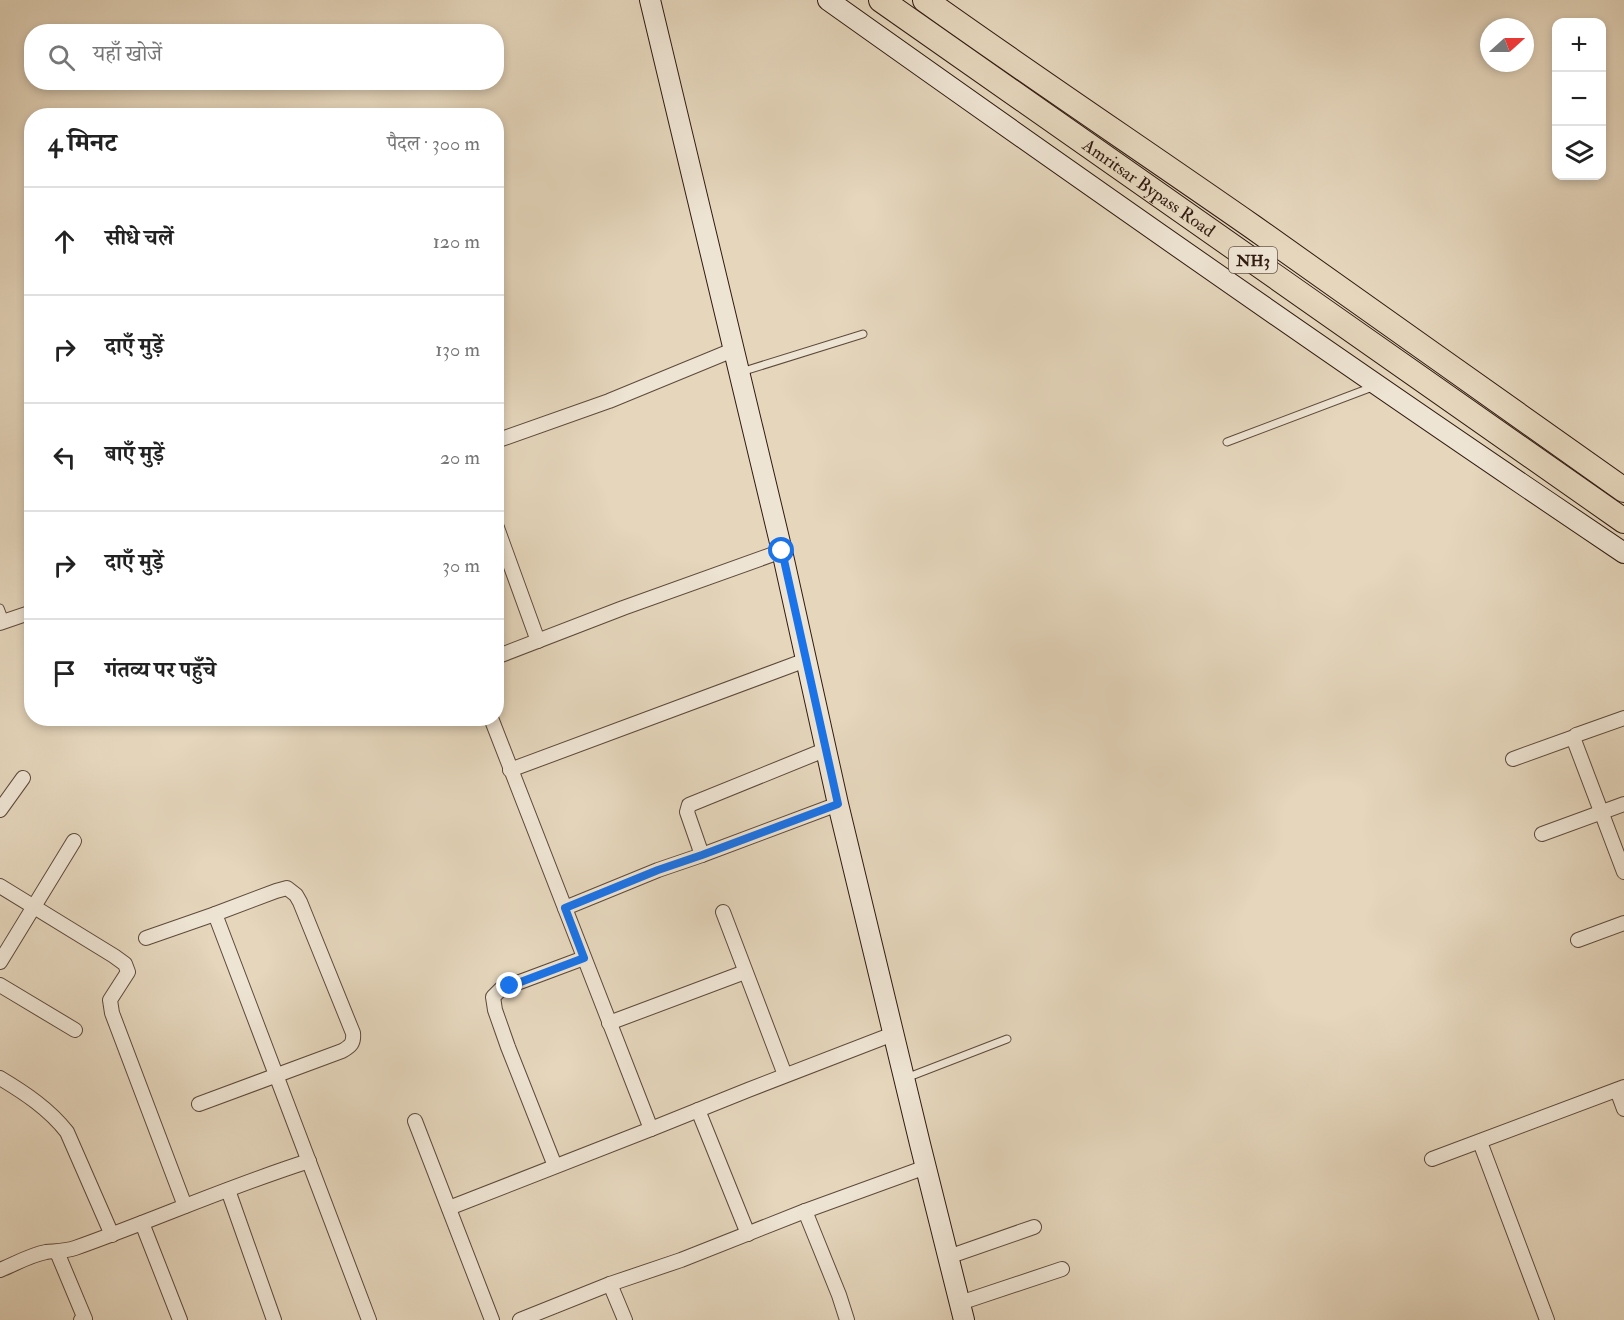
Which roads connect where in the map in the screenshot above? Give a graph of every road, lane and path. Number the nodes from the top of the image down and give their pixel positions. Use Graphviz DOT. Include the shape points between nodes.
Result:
graph roads {
  1 [pos="650,0"];
  2 [pos="828,0"];
  3 [pos="925,0"];
  4 [pos="887,2"];
  5 [pos="863,334"];
  6 [pos="733,350"];
  7 [pos="738,372"];
  8 [pos="1377,386"];
  9 [pos="504,438"];
  10 [pos="1227,442"];
  11 [pos="1624,490"];
  12 [pos="1624,521"];
  13 [pos="504,547"];
  14 [pos="782,551"];
  15 [pos="1624,553"];
  16 [pos="24,614"];
  17 [pos="2,618"];
  18 [pos="538,641"];
  19 [pos="504,654"];
  20 [pos="806,660"];
  21 [pos="1624,718"];
  22 [pos="494,726"];
  23 [pos="1574,737"];
  24 [pos="827,749"];
  25 [pos="1512,759"];
  26 [pos="510,770"];
  27 [pos="23,778"];
  28 [pos="838,804"];
  29 [pos="1624,804"];
  30 [pos="0,810"];
  31 [pos="1601,812"];
  32 [pos="1542,834"];
  33 [pos="74,841"];
  34 [pos="702,855"];
  35 [pos="1624,872"];
  36 [pos="0,886"];
  37 [pos="34,908"];
  38 [pos="565,908"];
  39 [pos="723,912"];
  40 [pos="215,914"];
  41 [pos="1624,923"];
  42 [pos="146,938"];
  43 [pos="1578,940"];
  44 [pos="584,958"];
  45 [pos="0,963"];
  46 [pos="745,972"];
  47 [pos="0,985"];
  48 [pos="609,1023"];
  49 [pos="75,1030"];
  50 [pos="893,1034"];
  51 [pos="1007,1039"];
  52 [pos="277,1075"];
  53 [pos="785,1075"];
  54 [pos="0,1078"];
  55 [pos="904,1079"];
  56 [pos="1621,1089"];
  57 [pos="199,1104"];
  58 [pos="1624,1109"];
  59 [pos="698,1110"];
  60 [pos="415,1121"];
  61 [pos="651,1129"];
  62 [pos="1480,1142"];
  63 [pos="1432,1160"];
  64 [pos="309,1161"];
  65 [pos="555,1166"];
  66 [pos="926,1167"];
  67 [pos="228,1190"];
  68 [pos="185,1206"];
  69 [pos="449,1208"];
  70 [pos="805,1211"];
  71 [pos="142,1223"];
  72 [pos="1034,1227"];
  73 [pos="112,1234"];
  74 [pos="747,1234"];
  75 [pos="57,1252"];
  76 [pos="948,1257"];
  77 [pos="1062,1269"];
  78 [pos="0,1270"];
  79 [pos="610,1284"];
  80 [pos="962,1312"];
  81 [pos="84,1320"];
  82 [pos="180,1320"];
  83 [pos="274,1320"];
  84 [pos="369,1320"];
  85 [pos="492,1320"];
  86 [pos="520,1320"];
  87 [pos="625,1320"];
  88 [pos="847,1320"];
  89 [pos="1547,1320"];
  1 -- 6 [label="street"];
  2 -- 8 [label="street"];
  3 -- 11 [label="highway, Amritsar Bypass Road / NH3"];
  4 -- 12 [label="highway, Amritsar Bypass Road / NH3"];
  5 -- 7 [label="lane"];
  6 -- 7 [label="street"];
  6 -- 9 [label="street" via="609,402"];
  7 -- 14 [label="street"];
  8 -- 10 [label="lane"];
  8 -- 15 [label="street"];
  13 -- 18 [label="street"];
  14 -- 18 [label="street"];
  14 -- 20 [label="street"];
  16 -- 17 [label="street"];
  18 -- 19 [label="street"];
  20 -- 24 [label="street"];
  20 -- 26 [label="street"];
  21 -- 23 [label="street"];
  22 -- 26 [label="street"];
  23 -- 25 [label="street"];
  23 -- 31 [label="street"];
  24 -- 28 [label="street"];
  24 -- 34 [label="street" via="689,805 687,812"];
  26 -- 38 [label="street"];
  27 -- 30 [label="street"];
  28 -- 34 [label="street"];
  28 -- 50 [label="street"];
  29 -- 31 [label="street"];
  31 -- 32 [label="street"];
  31 -- 35 [label="street"];
  33 -- 37 [label="street"];
  34 -- 38 [label="street"];
  36 -- 37 [label="street"];
  37 -- 45 [label="street"];
  37 -- 68 [label="street" via="125,964 128,972 110,1000 112,1013"];
  38 -- 44 [label="street"];
  39 -- 46 [label="street"];
  40 -- 42 [label="street"];
  40 -- 52 [label="street"];
  40 -- 52 [label="street" via="276,891 287,888 292,892 300,902 353,1033 354,1040 342,1051"];
  41 -- 43 [label="street"];
  44 -- 48 [label="street"];
  44 -- 65 [label="street" via="501,989 493,997 508,1047"];
  46 -- 48 [label="street"];
  46 -- 53 [label="street"];
  47 -- 49 [label="street"];
  48 -- 61 [label="street"];
  50 -- 53 [label="street"];
  50 -- 55 [label="street"];
  51 -- 55 [label="lane"];
  52 -- 57 [label="street"];
  52 -- 64 [label="street"];
  53 -- 59 [label="street"];
  54 -- 73 [label="street" via="25,1093 67,1132"];
  55 -- 66 [label="street"];
  56 -- 58 [label="street"];
  56 -- 62 [label="street"];
  59 -- 61 [label="street"];
  59 -- 74 [label="street"];
  60 -- 69 [label="street"];
  61 -- 65 [label="street"];
  62 -- 63 [label="street"];
  62 -- 89 [label="street"];
  64 -- 67 [label="street"];
  64 -- 84 [label="street"];
  65 -- 69 [label="street"];
  66 -- 70 [label="street"];
  66 -- 76 [label="street"];
  67 -- 68 [label="street"];
  67 -- 83 [label="street"];
  68 -- 71 [label="street"];
  69 -- 85 [label="street"];
  70 -- 74 [label="street"];
  70 -- 88 [label="street"];
  71 -- 73 [label="street"];
  71 -- 82 [label="street"];
  72 -- 76 [label="street"];
  73 -- 75 [label="street"];
  74 -- 79 [label="street"];
  75 -- 78 [label="street" via="45,1252"];
  75 -- 81 [label="street"];
  76 -- 80 [label="street"];
  77 -- 80 [label="street"];
  79 -- 86 [label="street"];
  79 -- 87 [label="street"];
}
